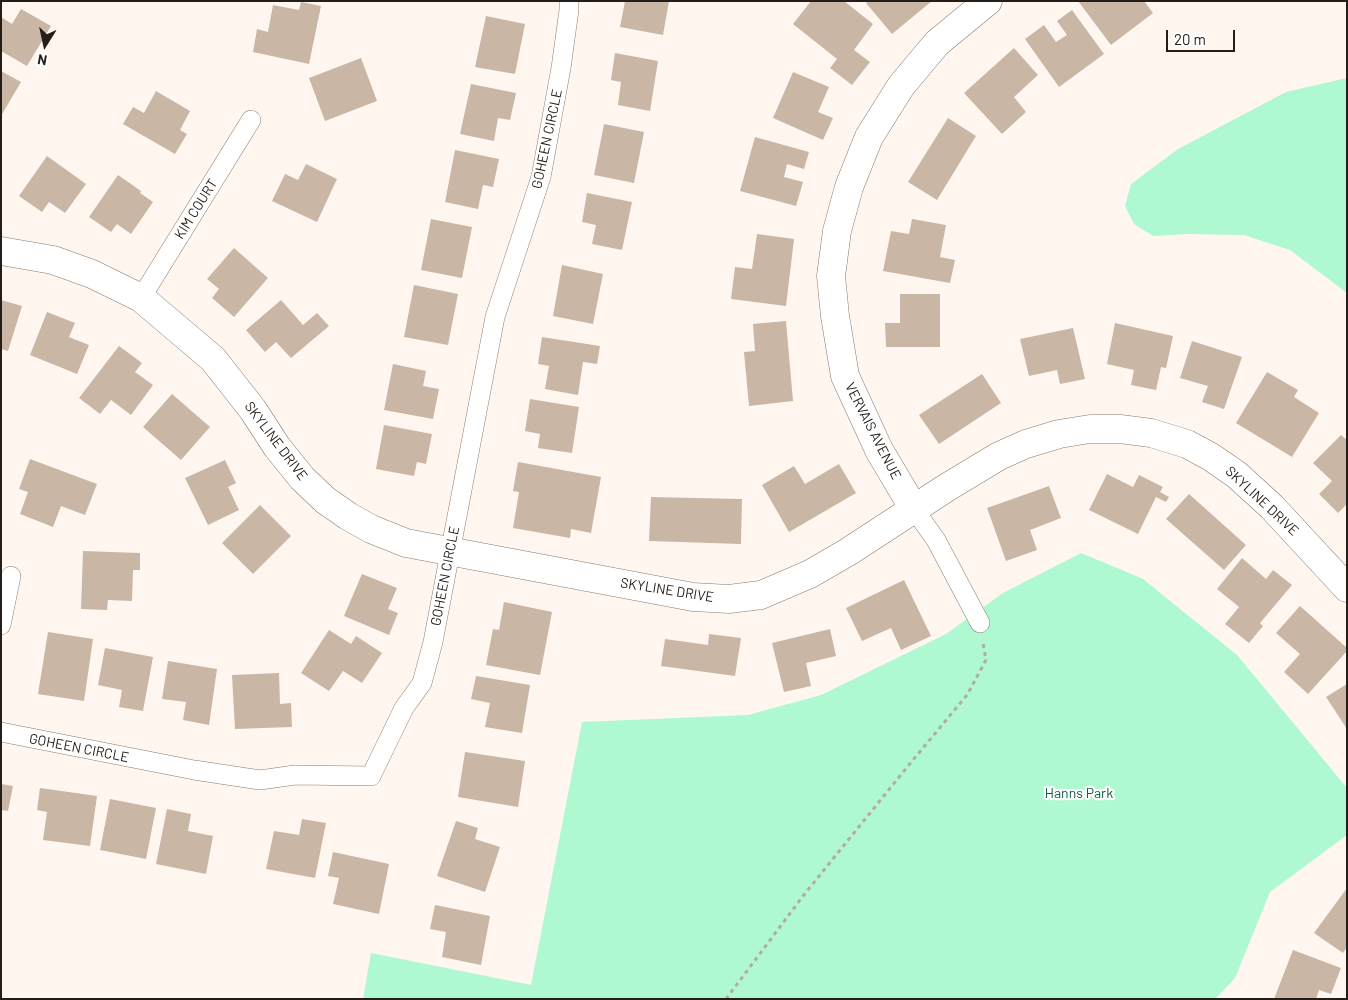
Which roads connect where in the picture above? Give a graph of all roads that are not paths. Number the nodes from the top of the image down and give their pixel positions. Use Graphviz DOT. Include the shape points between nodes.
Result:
graph roads {
  1 [pos="569,1"];
  2 [pos="988,1"];
  3 [pos="251,120"];
  4 [pos="1,251"];
  5 [pos="141,298"];
  6 [pos="914,509"];
  7 [pos="450,552"];
  8 [pos="11,576"];
  9 [pos="1347,588"];
  10 [pos="980,623"];
  11 [pos="1,625"];
  12 [pos="1,732"];
  1 -- 7 [label="street, GOHEEN CIRCLE" via="561,68 541,177 495,317"];
  2 -- 6 [label="street, VERVAIS AVENUE" via="937,43 901,86 868,137 837,231 831,276 845,376 879,450"];
  3 -- 5 [label="street, KIM COURT"];
  4 -- 5 [label="street, SKYLINE DRIVE" via="53,260 92,274"];
  5 -- 7 [label="street, SKYLINE DRIVE" via="213,359 276,447 325,500 371,529 406,543"];
  6 -- 7 [label="street, SKYLINE DRIVE" via="810,574 761,595 729,599 693,597"];
  6 -- 9 [label="street, SKYLINE DRIVE" via="999,456 1026,444 1090,429 1151,433 1187,444 1211,456 1238,476 1272,507"];
  6 -- 10 [label="street, VERVAIS AVENUE" via="936,540"];
  7 -- 12 [label="street, GOHEEN CIRCLE" via="422,683 404,708 371,776 295,775 260,780"];
  8 -- 11 [label="street"];
}
